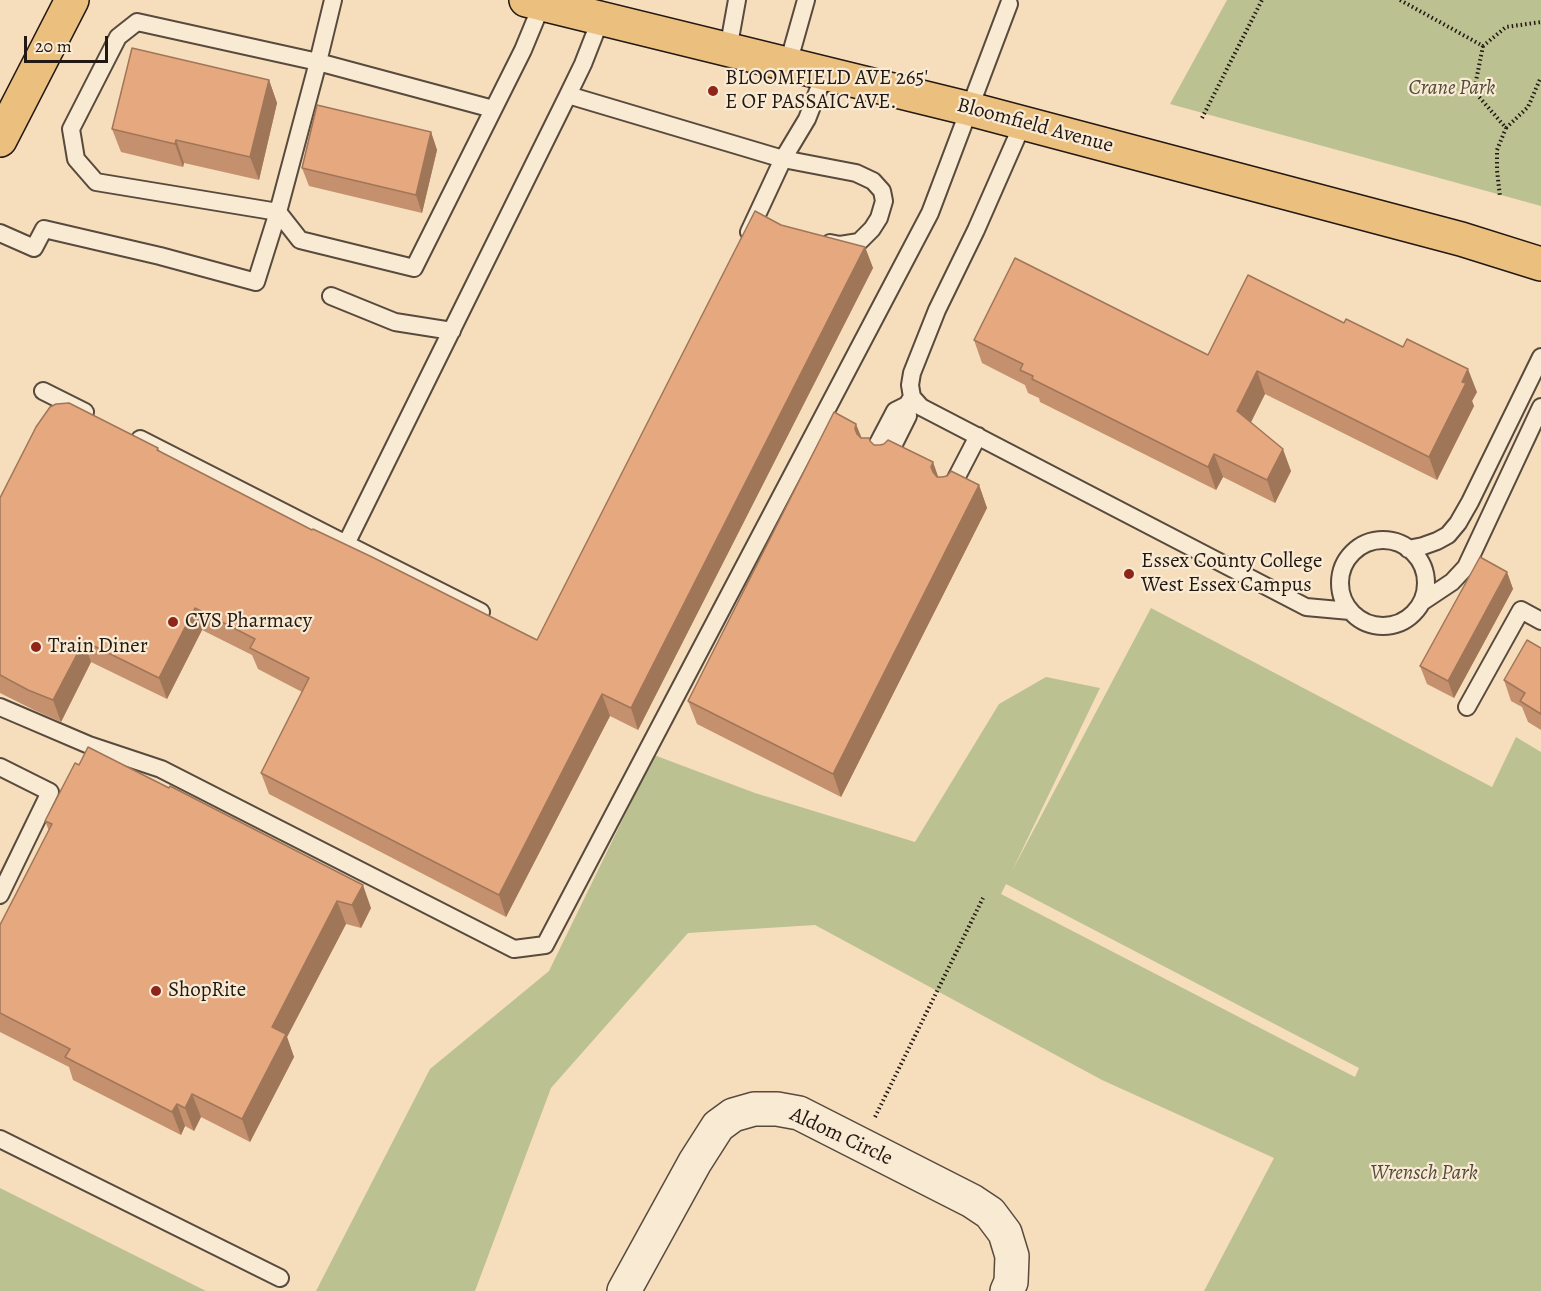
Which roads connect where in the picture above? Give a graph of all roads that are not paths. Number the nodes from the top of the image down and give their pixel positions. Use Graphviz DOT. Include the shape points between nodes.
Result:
graph roads {
  1 [pos="72,0"];
  2 [pos="333,0"];
  3 [pos="737,0"];
  4 [pos="806,0"];
  5 [pos="1005,1"];
  6 [pos="534,2"];
  7 [pos="601,18"];
  8 [pos="728,50"];
  9 [pos="318,62"];
  10 [pos="788,64"];
  11 [pos="825,73"];
  12 [pos="568,95"];
  13 [pos="493,109"];
  14 [pos="970,109"];
  15 [pos="1023,123"];
  16 [pos="0,140"];
  17 [pos="783,159"];
  18 [pos="278,212"];
  19 [pos="757,217"];
  20 [pos="775,225"];
  21 [pos="0,232"];
  22 [pos="811,238"];
  23 [pos="741,249"];
  24 [pos="1541,264"];
  25 [pos="331,296"];
  26 [pos="452,331"];
  27 [pos="1541,357"];
  28 [pos="43,391"];
  29 [pos="910,401"];
  30 [pos="1541,407"];
  31 [pos="96,417"];
  32 [pos="127,433"];
  33 [pos="978,436"];
  34 [pos="881,455"];
  35 [pos="950,489"];
  36 [pos="346,544"];
  37 [pos="1408,549"];
  38 [pos="1422,602"];
  39 [pos="1350,611"];
  40 [pos="498,621"];
  41 [pos="1541,621"];
  42 [pos="0,707"];
  43 [pos="1467,707"];
  44 [pos="0,767"];
  45 [pos="0,895"];
  46 [pos="0,1139"];
  47 [pos="280,1278"];
  48 [pos="624,1291"];
  49 [pos="1007,1291"];
  1 -- 16 [label="main road"];
  2 -- 9 [label="lane"];
  3 -- 8 [label="lane"];
  4 -- 10 [label="lane"];
  5 -- 14 [label="lane"];
  6 -- 7 [label="main road, Bloomfield Avenue"];
  6 -- 13 [label="lane" via="523,50"];
  7 -- 8 [label="main road, Bloomfield Avenue"];
  7 -- 12 [label="lane"];
  8 -- 10 [label="main road, Bloomfield Avenue"];
  9 -- 13 [label="lane"];
  9 -- 18 [label="lane"];
  9 -- 18 [label="lane" via="137,22 118,37 71,129 76,159 96,182"];
  10 -- 11 [label="main road, Bloomfield Avenue"];
  11 -- 14 [label="main road, Bloomfield Avenue"];
  11 -- 17 [label="lane" via="807,118"];
  12 -- 17 [label="lane"];
  12 -- 26 [label="lane"];
  13 -- 18 [label="lane" via="414,268 300,240"];
  14 -- 15 [label="main road, Bloomfield Avenue"];
  14 -- 42 [label="lane" via="930,213 545,945 514,949 161,769 89,745"];
  15 -- 24 [label="main road, Bloomfield Avenue" via="1461,239"];
  15 -- 29 [label="lane" via="937,310 912,373"];
  17 -- 19 [label="lane"];
  17 -- 22 [label="lane" via="856,173 873,181 882,191 884,201 879,218 859,242 840,245"];
  18 -- 21 [label="lane" via="256,282 44,229 34,248"];
  19 -- 20 [label="lane"];
  19 -- 23 [label="lane"];
  25 -- 26 [label="lane" via="395,322"];
  26 -- 36 [label="lane"];
  27 -- 37 [label="lane" via="1458,523 1437,541"];
  28 -- 31 [label="lane"];
  29 -- 33 [label="lane"];
  29 -- 34 [label="lane" via="908,416"];
  30 -- 38 [label="lane" via="1466,567 1452,582"];
  32 -- 36 [label="lane"];
  33 -- 35 [label="lane"];
  33 -- 39 [label="lane" via="1306,607"];
  36 -- 40 [label="lane"];
  37 -- 38 [label="lane" via="1420,561 1425,574"];
  37 -- 39 [label="lane" via="1386,540 1372,541 1349,558 1340,584"];
  38 -- 39 [label="lane" via="1414,613 1389,625 1375,625"];
  41 -- 43 [label="lane" via="1521,610"];
  44 -- 45 [label="lane" via="50,792"];
  46 -- 47 [label="lane"];
  48 -- 49 [label="street, Aldom Circle" via="718,1126 733,1115 754,1109 799,1113 990,1213 1005,1233 1012,1256"];
}
